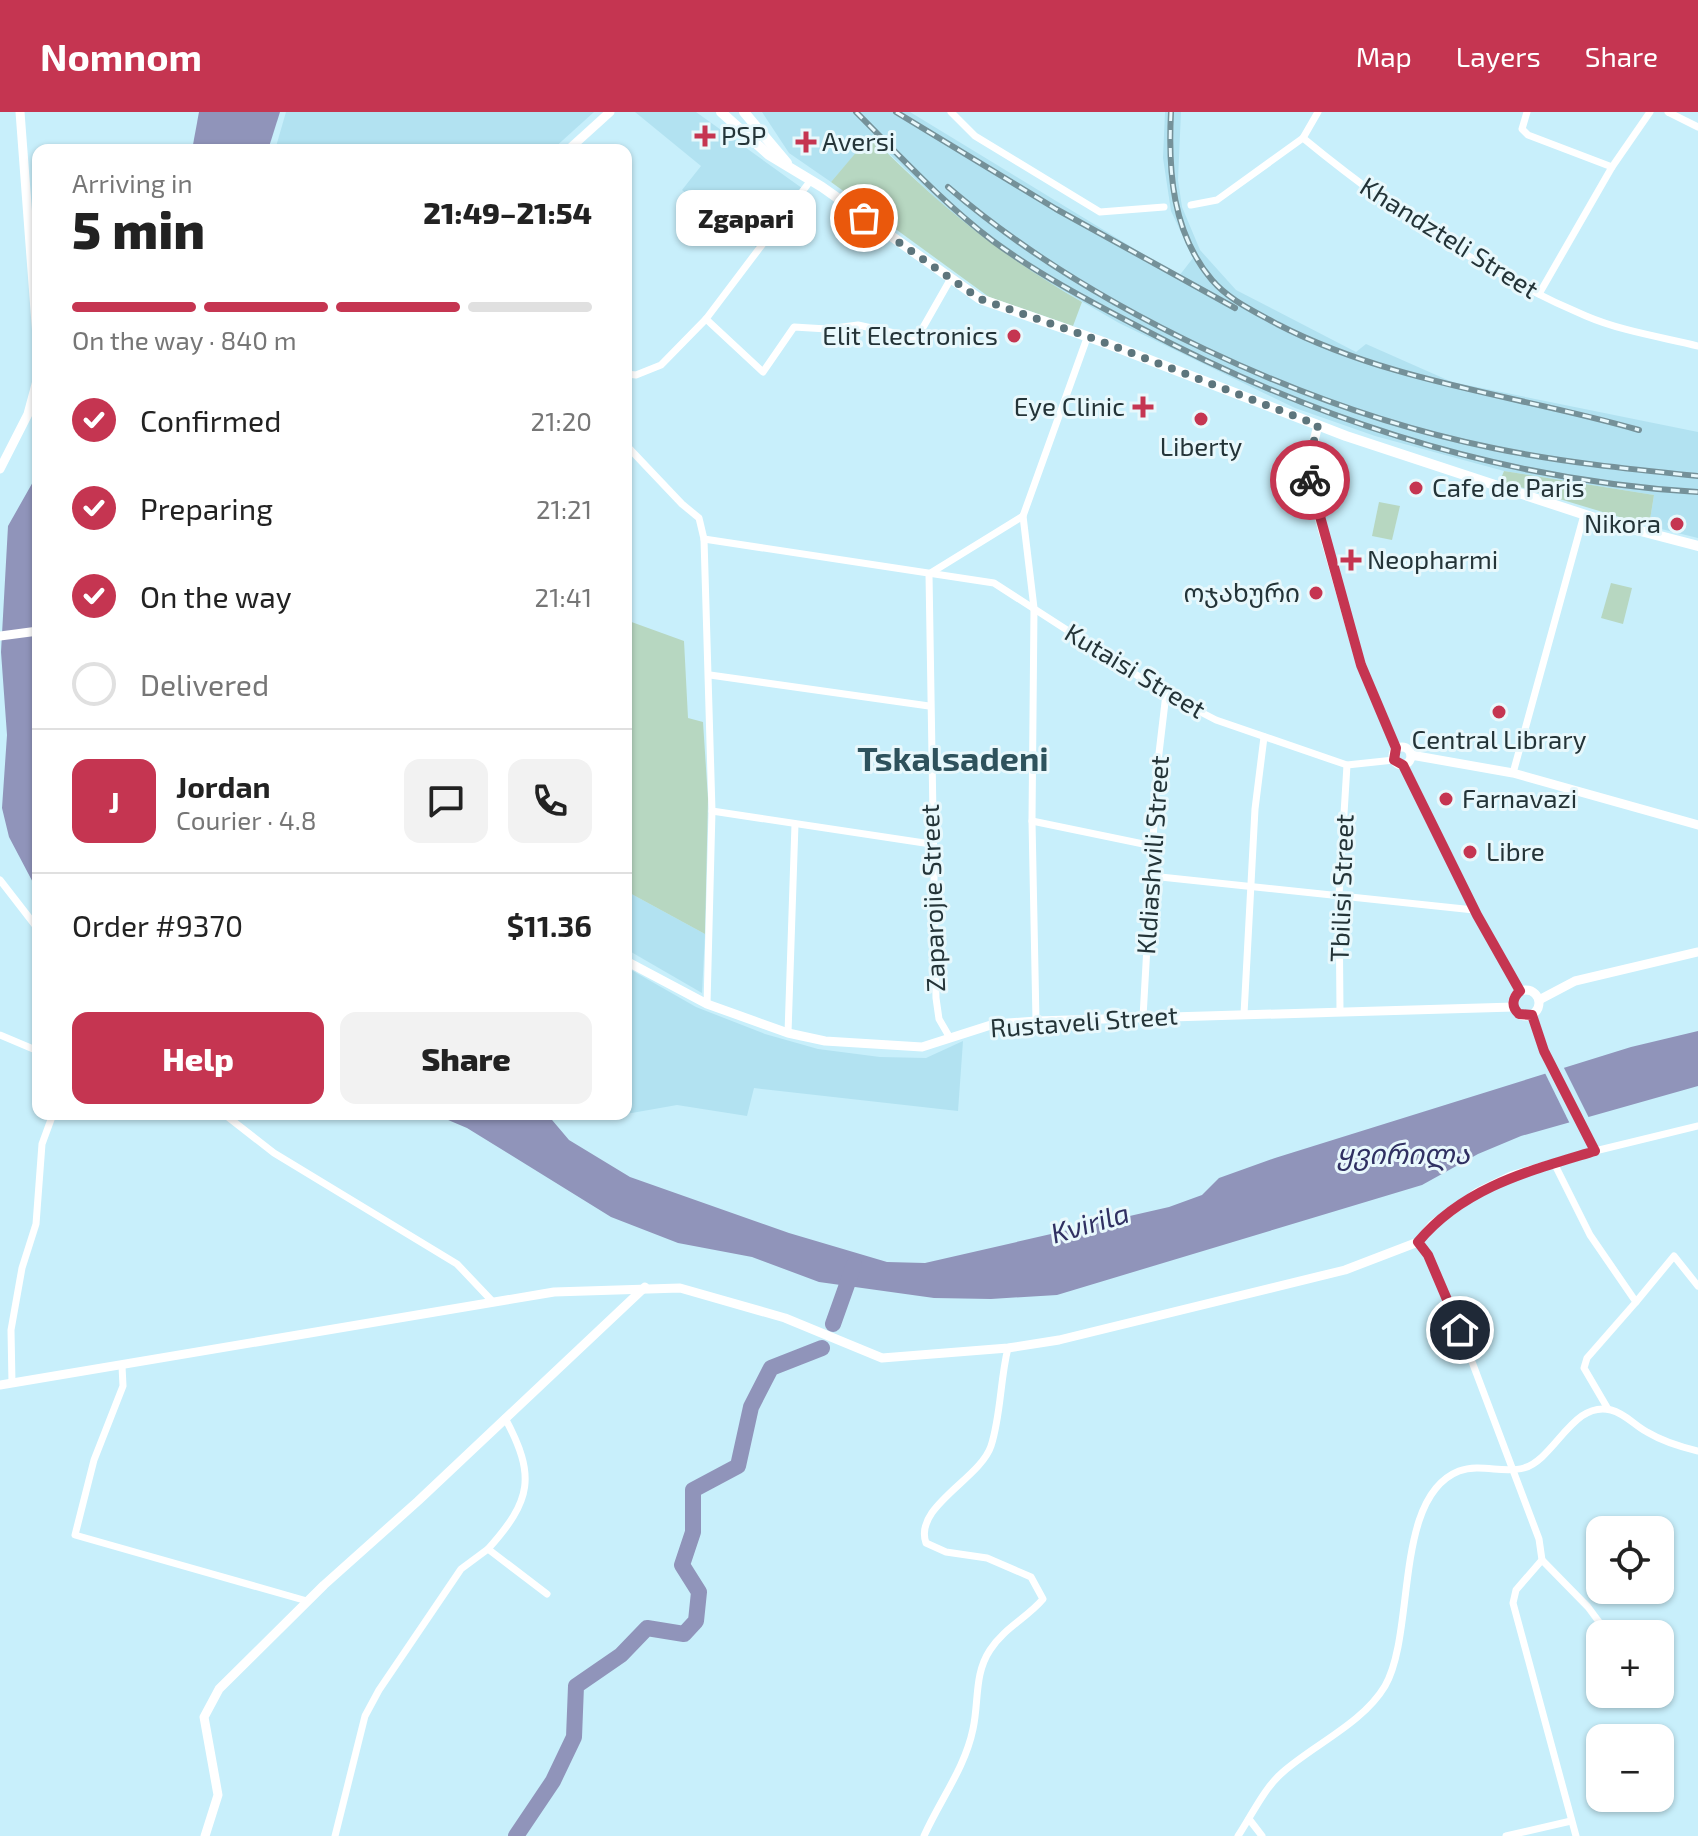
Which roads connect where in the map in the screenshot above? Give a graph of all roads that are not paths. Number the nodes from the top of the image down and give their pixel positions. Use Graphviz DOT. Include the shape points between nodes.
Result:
graph roads {
  1 [pos="20,112"];
  2 [pos="610,112"];
  3 [pos="721,112"];
  4 [pos="744,112"];
  5 [pos="951,112"];
  6 [pos="1318,112"];
  7 [pos="1650,112"];
  8 [pos="1668,112"];
  9 [pos="1526,116"];
  10 [pos="1698,127"];
  11 [pos="1303,138"];
  12 [pos="575,144"];
  13 [pos="788,165"];
  14 [pos="1612,167"];
  15 [pos="811,180"];
  16 [pos="1191,205"];
  17 [pos="1164,207"];
  18 [pos="32,271"];
  19 [pos="950,280"];
  20 [pos="1539,294"];
  21 [pos="706,319"];
  22 [pos="1087,338"];
  23 [pos="1698,346"];
  24 [pos="632,375"];
  25 [pos="32,399"];
  26 [pos="1318,425"];
  27 [pos="632,451"];
  28 [pos="0,469"];
  29 [pos="1584,515"];
  30 [pos="1023,516"];
  31 [pos="704,539"];
  32 [pos="1698,546"];
  33 [pos="929,574"];
  34 [pos="1034,608"];
  35 [pos="32,632"];
  36 [pos="0,636"];
  37 [pos="710,675"];
  38 [pos="1166,694"];
  39 [pos="929,706"];
  40 [pos="1264,737"];
  41 [pos="1396,748"];
  42 [pos="1411,755"];
  43 [pos="1398,762"];
  44 [pos="1347,765"];
  45 [pos="1513,773"];
  46 [pos="712,811"];
  47 [pos="1032,821"];
  48 [pos="795,824"];
  49 [pos="1698,825"];
  50 [pos="931,844"];
  51 [pos="1153,846"];
  52 [pos="1151,876"];
  53 [pos="0,880"];
  54 [pos="1250,885"];
  55 [pos="1339,895"];
  56 [pos="1474,910"];
  57 [pos="32,921"];
  58 [pos="1698,952"];
  59 [pos="632,964"];
  60 [pos="1520,991"];
  61 [pos="1539,1000"];
  62 [pos="707,1004"];
  63 [pos="1514,1007"];
  64 [pos="1340,1011"];
  65 [pos="1244,1014"];
  66 [pos="1532,1015"];
  67 [pos="1143,1017"];
  68 [pos="1036,1021"];
  69 [pos="788,1033"];
  70 [pos="0,1035"];
  71 [pos="950,1038"];
  72 [pos="32,1048"];
  73 [pos="51,1120"];
  74 [pos="232,1120"];
  75 [pos="1698,1126"];
  76 [pos="1595,1151"];
  77 [pos="1554,1163"];
  78 [pos="1418,1242"];
  79 [pos="1698,1286"];
  80 [pos="645,1287"];
  81 [pos="493,1302"];
  82 [pos="1636,1302"];
  83 [pos="1008,1348"];
  84 [pos="122,1366"];
  85 [pos="12,1383"];
  86 [pos="0,1385"];
  87 [pos="1608,1409"];
  88 [pos="505,1418"];
  89 [pos="1698,1451"];
  90 [pos="1511,1471"];
  91 [pos="488,1549"];
  92 [pos="1542,1560"];
  93 [pos="547,1594"];
  94 [pos="307,1601"];
  95 [pos="1598,1620"];
  96 [pos="1249,1819"];
  97 [pos="1571,1821"];
  98 [pos="205,1836"];
  99 [pos="335,1836"];
  100 [pos="924,1836"];
  101 [pos="1238,1836"];
  102 [pos="1262,1836"];
  103 [pos="1506,1836"];
  104 [pos="1576,1836"];
  1 -- 18 [label="street"];
  2 -- 12 [label="street"];
  3 -- 13 [label="main road"];
  4 -- 13 [label="main road"];
  5 -- 17 [label="street" via="975,136 1100,212"];
  6 -- 11 [label="street"];
  7 -- 14 [label="street"];
  8 -- 10 [label="street"];
  9 -- 14 [label="street" via="1522,129 1528,135"];
  11 -- 16 [label="street" via="1217,200"];
  11 -- 20 [label="street, Khandzteli Street" via="1362,187"];
  13 -- 15 [label="main road"];
  14 -- 20 [label="street"];
  15 -- 19 [label="main road"];
  15 -- 21 [label="street"];
  19 -- 21 [label="street" via="917,338 858,325 794,327 763,372"];
  19 -- 22 [label="main road" via="1000,308"];
  20 -- 23 [label="street, Khandzteli Street" via="1602,322"];
  21 -- 24 [label="street" via="661,365"];
  22 -- 26 [label="main road"];
  22 -- 30 [label="street"];
  25 -- 28 [label="street"];
  26 -- 29 [label="main road"];
  26 -- 41 [label="street" via="1309,461 1310,486 1361,665"];
  27 -- 31 [label="street" via="699,518"];
  29 -- 32 [label="main road"];
  29 -- 45 [label="street"];
  30 -- 33 [label="street"];
  30 -- 34 [label="street"];
  31 -- 33 [label="street, Kutaisi Street"];
  31 -- 37 [label="street"];
  33 -- 34 [label="street, Kutaisi Street" via="994,583"];
  33 -- 39 [label="street, Zaparojie Street"];
  34 -- 38 [label="street, Kutaisi Street"];
  34 -- 47 [label="street"];
  35 -- 36 [label="street"];
  37 -- 39 [label="street"];
  37 -- 46 [label="street"];
  38 -- 40 [label="street, Kutaisi Street"];
  38 -- 51 [label="street, Kldiashvili Street"];
  39 -- 50 [label="street, Zaparojie Street"];
  40 -- 44 [label="street, Kutaisi Street"];
  40 -- 54 [label="street"];
  41 -- 42 [label="street" via="1405,747"];
  41 -- 43 [label="street"];
  42 -- 43 [label="street"];
  42 -- 45 [label="street"];
  43 -- 44 [label="street, Kutaisi Street"];
  43 -- 56 [label="street"];
  44 -- 55 [label="street, Tbilisi Street"];
  45 -- 49 [label="street"];
  46 -- 48 [label="street"];
  46 -- 62 [label="street"];
  47 -- 51 [label="street"];
  47 -- 68 [label="street"];
  48 -- 50 [label="street"];
  48 -- 69 [label="street"];
  50 -- 71 [label="street, Zaparojie Street" via="936,998 939,1019"];
  51 -- 52 [label="street, Kldiashvili Street"];
  52 -- 54 [label="street"];
  52 -- 67 [label="street, Kldiashvili Street"];
  53 -- 57 [label="street"];
  54 -- 55 [label="street"];
  54 -- 65 [label="street"];
  55 -- 56 [label="street"];
  55 -- 64 [label="street, Tbilisi Street"];
  56 -- 60 [label="street"];
  58 -- 61 [label="street" via="1575,981"];
  59 -- 62 [label="street, Rustaveli Street"];
  60 -- 61 [label="street" via="1534,992"];
  60 -- 63 [label="street"];
  61 -- 66 [label="street"];
  62 -- 69 [label="street, Rustaveli Street"];
  63 -- 64 [label="street, Rustaveli Street"];
  63 -- 66 [label="street" via="1519,1014"];
  64 -- 65 [label="street, Rustaveli Street"];
  65 -- 67 [label="street, Rustaveli Street"];
  66 -- 76 [label="street" via="1544,1051"];
  67 -- 68 [label="street, Rustaveli Street"];
  68 -- 71 [label="street, Rustaveli Street" via="994,1024"];
  69 -- 71 [label="street, Rustaveli Street" via="876,1047 922,1047"];
  70 -- 72 [label="street"];
  73 -- 85 [label="street" via="42,1144 36,1224 11,1330"];
  74 -- 81 [label="street" via="274,1153 457,1264"];
  75 -- 76 [label="street"];
  76 -- 77 [label="street"];
  77 -- 78 [label="street" via="1478,1192 1432,1225"];
  77 -- 82 [label="street" via="1590,1235"];
  78 -- 83 [label="street" via="1345,1270"];
  78 -- 90 [label="street" via="1460,1330"];
  79 -- 82 [label="street" via="1674,1256"];
  80 -- 81 [label="street"];
  80 -- 83 [label="street" via="680,1288 785,1318 882,1358"];
  80 -- 88 [label="street"];
  81 -- 84 [label="street"];
  82 -- 87 [label="street" via="1584,1368"];
  83 -- 100 [label="street" via="991,1445 982,1463 929,1515 923,1535 937,1549 987,1558 1031,1577 1043,1599 1007,1628 987,1654 959,1772"];
  84 -- 85 [label="street"];
  84 -- 94 [label="street" via="123,1386 94,1460 75,1535"];
  85 -- 86 [label="street"];
  87 -- 89 [label="street" via="1647,1432"];
  87 -- 90 [label="street" via="1574,1423 1535,1465"];
  88 -- 91 [label="street" via="528,1481 523,1506"];
  88 -- 94 [label="street"];
  90 -- 92 [label="street" via="1521,1485"];
  90 -- 96 [label="street" via="1460,1471 1436,1485 1425,1503 1395,1668 1383,1690 1282,1773"];
  91 -- 93 [label="street"];
  91 -- 99 [label="street" via="461,1569 365,1716"];
  92 -- 95 [label="street"];
  92 -- 97 [label="street" via="1516,1590 1513,1603"];
  94 -- 98 [label="street" via="207,1706 204,1717 218,1795"];
  96 -- 101 [label="street"];
  96 -- 102 [label="street"];
  97 -- 103 [label="street"];
  97 -- 104 [label="street"];
}
